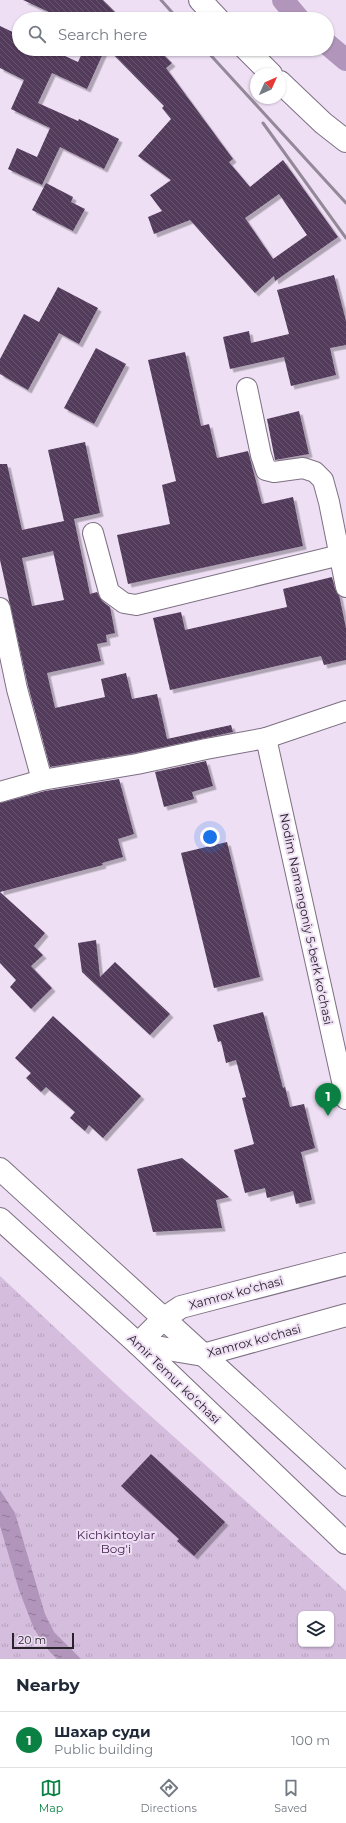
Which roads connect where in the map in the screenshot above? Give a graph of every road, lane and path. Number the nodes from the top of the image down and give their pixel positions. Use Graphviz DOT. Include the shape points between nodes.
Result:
graph roads {
  1 [pos="200,0"];
  2 [pos="211,12"];
  3 [pos="253,56"];
  4 [pos="266,68"];
  5 [pos="286,88"];
  6 [pos="346,141"];
  7 [pos="247,388"];
  8 [pos="93,533"];
  9 [pos="340,555"];
  10 [pos="346,587"];
  11 [pos="0,608"];
  12 [pos="346,711"];
  13 [pos="266,738"];
  14 [pos="42,780"];
  15 [pos="0,792"];
  16 [pos="346,1099"];
  17 [pos="0,1169"];
  18 [pos="0,1219"];
  19 [pos="346,1264"];
  20 [pos="346,1315"];
  21 [pos="163,1318"];
  22 [pos="138,1344"];
  23 [pos="203,1355"];
  24 [pos="346,1485"];
  25 [pos="346,1543"];
  1 -- 2 [label="main road"];
  3 -- 4 [label="main road"];
  5 -- 6 [label="main road"];
  7 -- 9 [label="street" via="266,470 274,472 303,468 315,472 323,480"];
  8 -- 9 [label="street" via="109,592 124,604 136,605"];
  9 -- 10 [label="street"];
  11 -- 14 [label="street" via="17,689"];
  12 -- 13 [label="street"];
  13 -- 14 [label="street"];
  13 -- 16 [label="street, Nodim Namangoniy 5-berk koʻchasi"];
  14 -- 15 [label="street"];
  17 -- 21 [label="main road"];
  18 -- 22 [label="main road, Amir Temur koʻchasi"];
  19 -- 21 [label="main road, Xamrox koʻchasi" via="180,1308"];
  20 -- 23 [label="main road, Xamrox ko'chasi"];
  21 -- 22 [label="main road, Xamrox koʻchasi"];
  21 -- 23 [label="main road"];
  22 -- 23 [label="main road, Xamrox ko'chasi"];
  22 -- 25 [label="main road, Amir Temur koʻchasi"];
  23 -- 24 [label="main road"];
}
